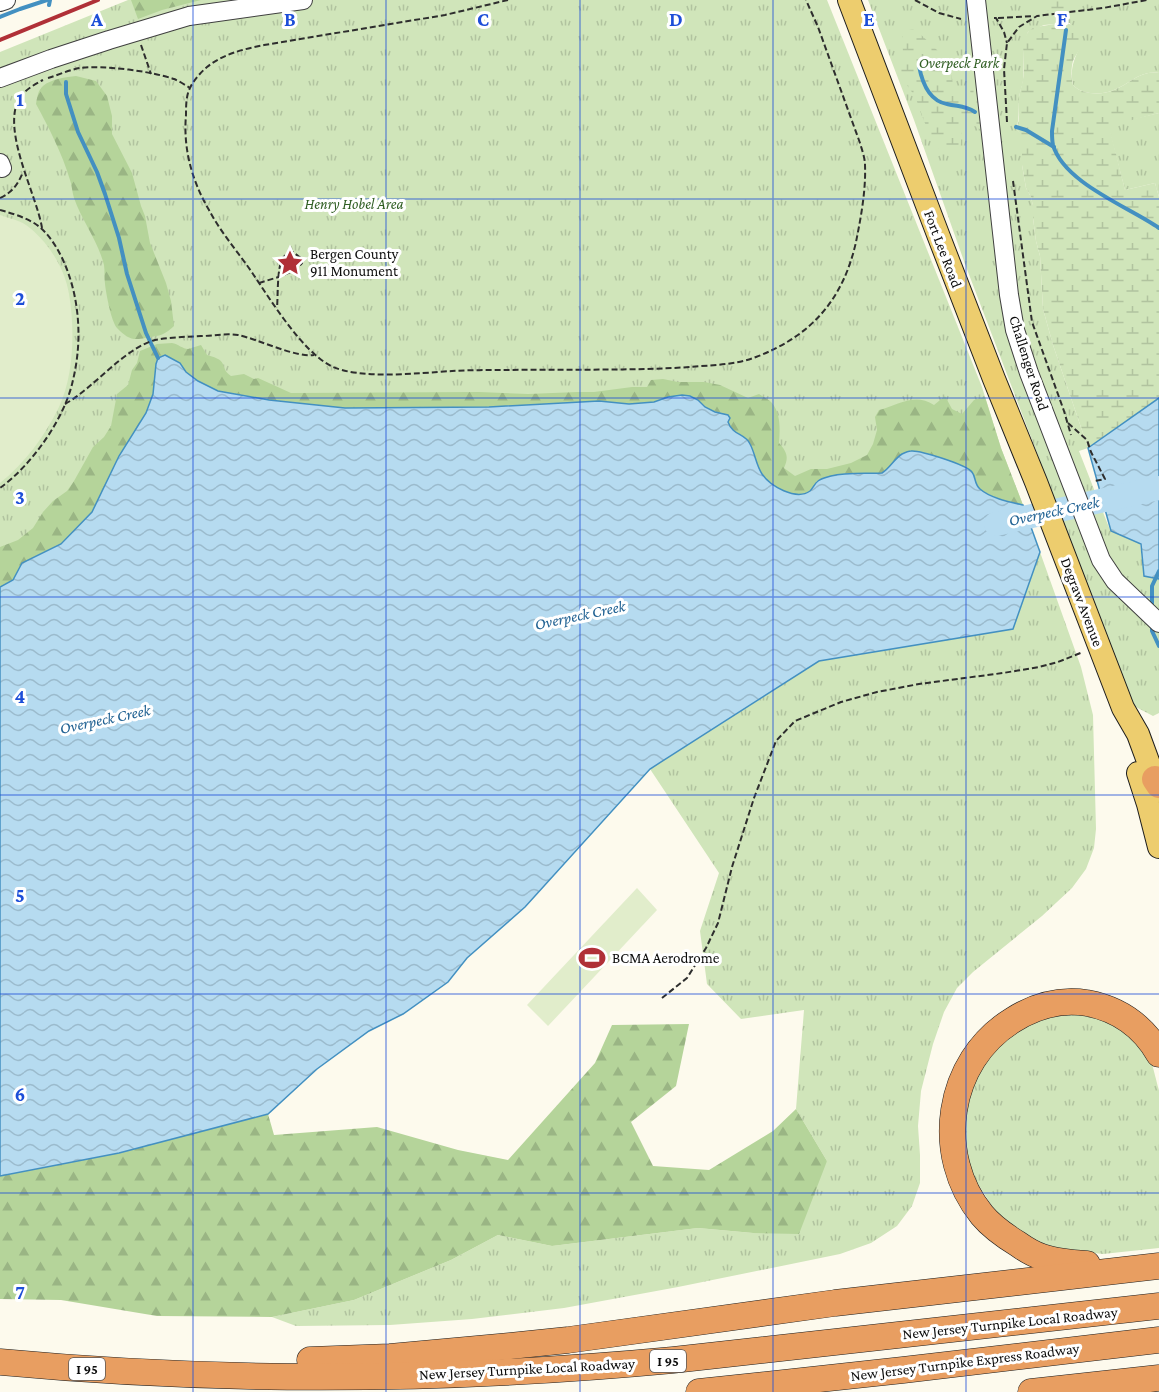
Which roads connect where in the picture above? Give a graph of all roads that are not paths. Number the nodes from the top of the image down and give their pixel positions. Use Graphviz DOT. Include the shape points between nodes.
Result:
graph roads {
  1 [pos="6,0"];
  2 [pos="303,0"];
  3 [pos="849,0"];
  4 [pos="976,0"];
  5 [pos="0,2"];
  6 [pos="0,78"];
  7 [pos="1042,495"];
  8 [pos="1159,623"];
  9 [pos="1123,708"];
  10 [pos="1158,785"];
  11 [pos="1159,847"];
  12 [pos="1159,1054"];
  13 [pos="1150,1267"];
  14 [pos="1159,1306"];
  15 [pos="1159,1340"];
  16 [pos="0,1362"];
  17 [pos="175,1373"];
  18 [pos="1159,1378"];
  19 [pos="699,1392"];
  20 [pos="1031,1392"];
  1 -- 5 [label="street"];
  2 -- 6 [label="street" via="189,16"];
  3 -- 7 [label="main road, Fort Lee Road" via="976,335"];
  4 -- 8 [label="street, Challenger Road" via="1015,330 1097,552 1110,576"];
  7 -- 9 [label="main road, Degraw Avenue"];
  9 -- 10 [label="main road, Degraw Avenue"];
  9 -- 11 [label="main road, Degraw Avenue" via="1126,739"];
  12 -- 13 [label="highway" via="1133,1022 1109,1009 1081,1002 1050,1004 1006,1024 981,1048 958,1090 952,1122 954,1153 962,1182 983,1216 1003,1234 1040,1256 1058,1261"];
  13 -- 17 [label="highway" via="835,1303 568,1340 390,1357 254,1361"];
  14 -- 17 [label="highway, New Jersey Turnpike Local Roadway / I 95" via="610,1366 382,1376"];
  15 -- 19 [label="highway, New Jersey Turnpike Express Roadway"];
  16 -- 17 [label="highway, New Jersey Turnpike Local Roadway / I 95"];
  18 -- 20 [label="highway"];
}
